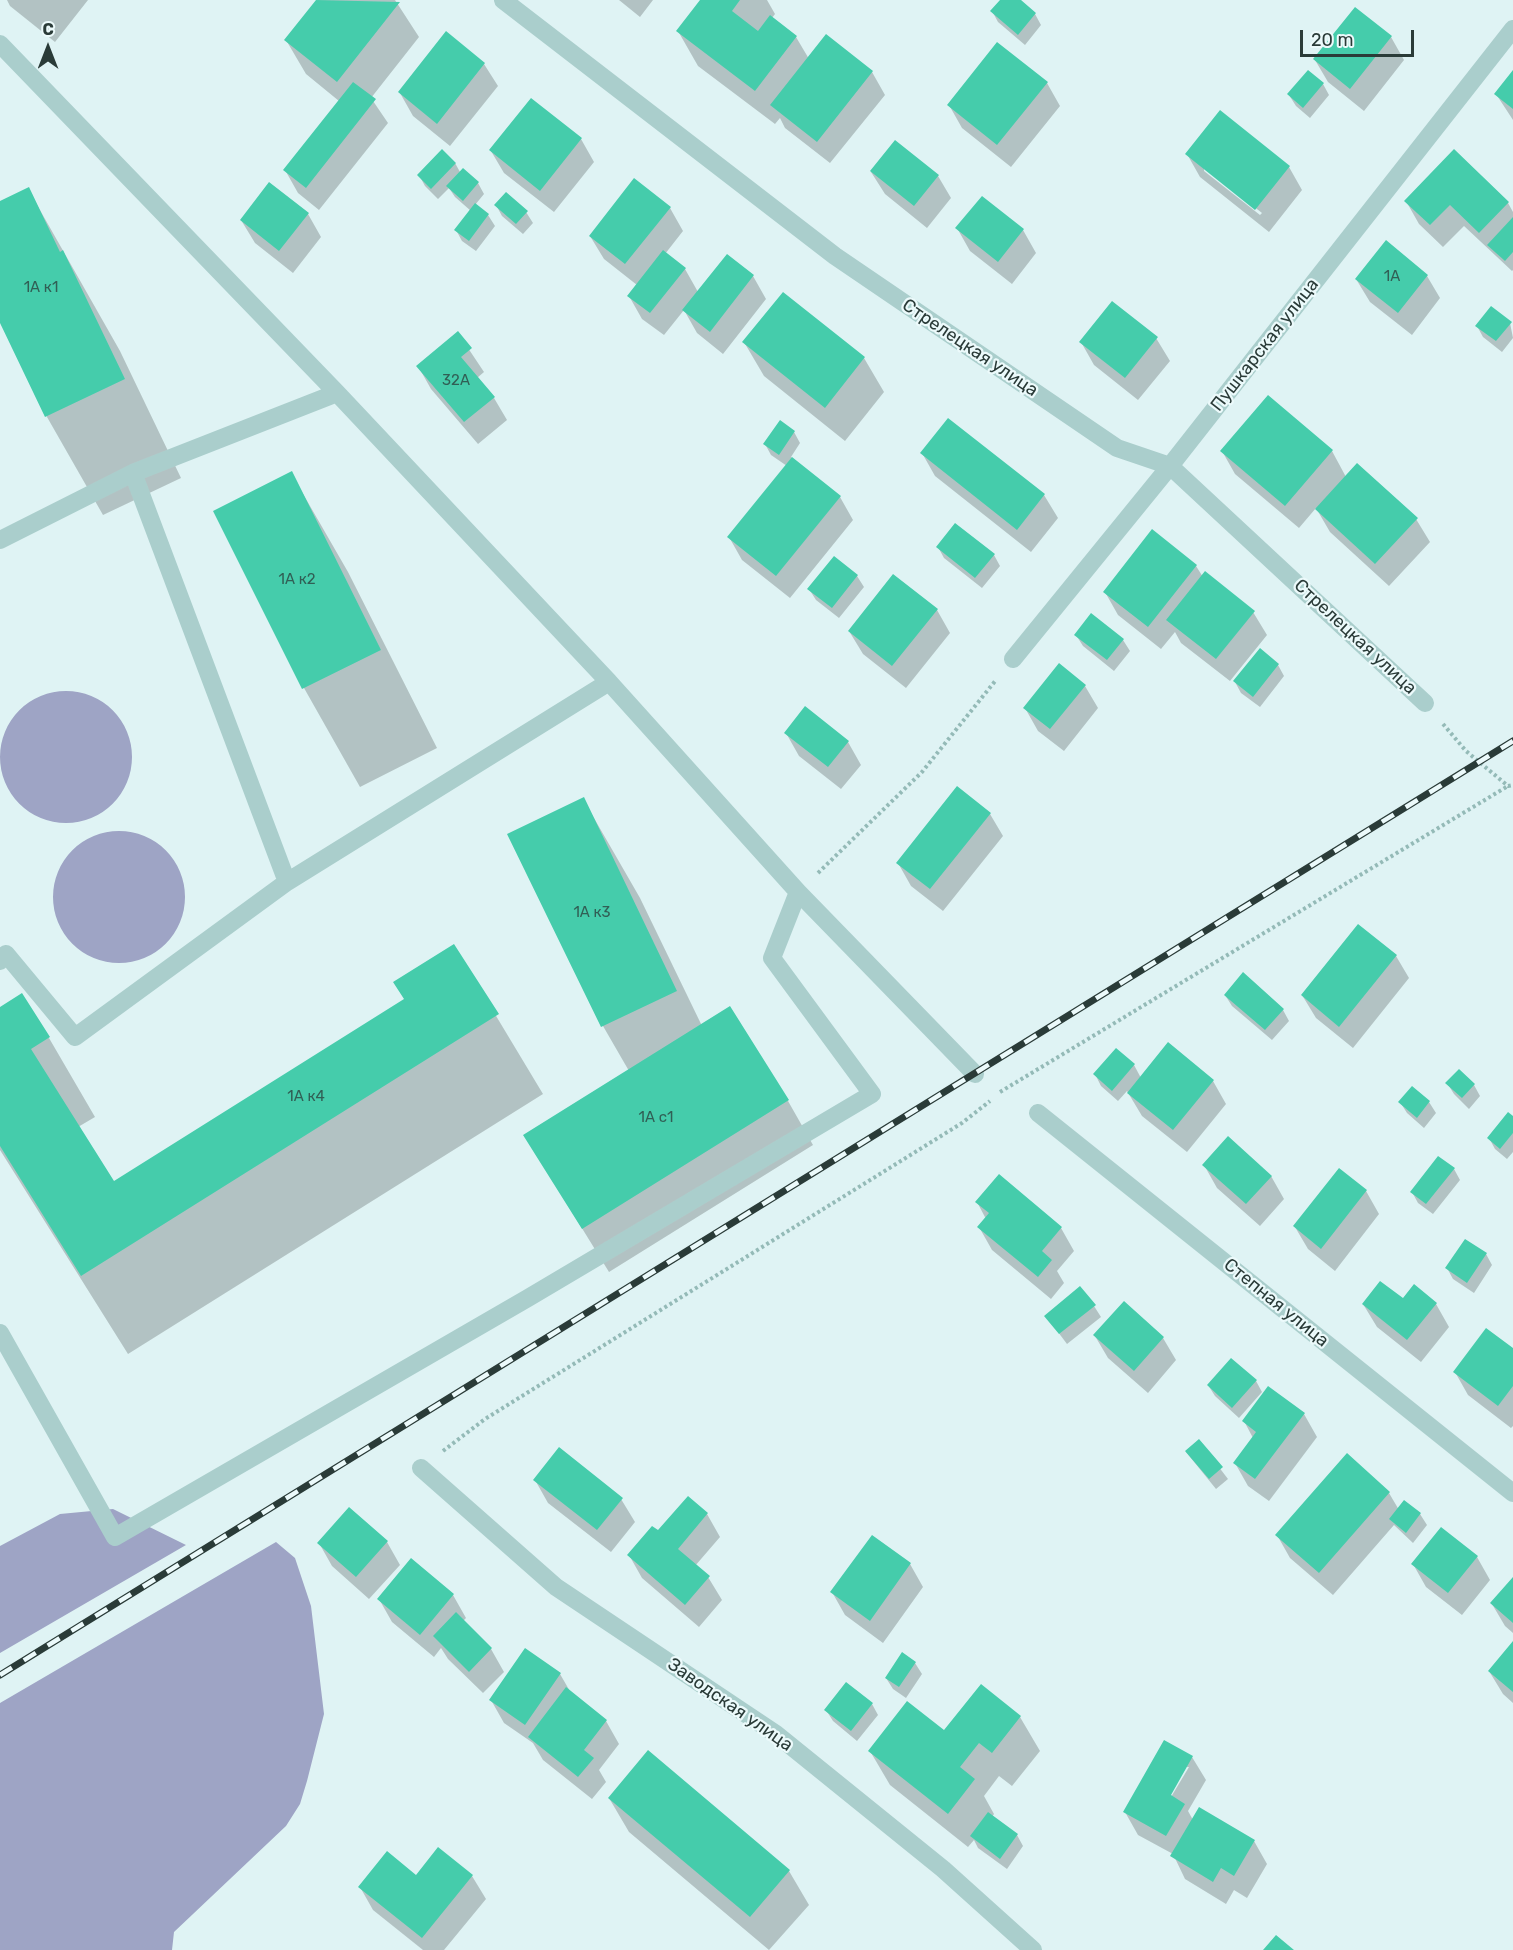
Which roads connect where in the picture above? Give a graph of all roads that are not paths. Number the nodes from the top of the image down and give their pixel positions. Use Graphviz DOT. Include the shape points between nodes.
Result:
graph roads {
  1 [pos="503,0"];
  2 [pos="1513,29"];
  3 [pos="0,44"];
  4 [pos="338,393"];
  5 [pos="1170,466"];
  6 [pos="133,473"];
  7 [pos="0,540"];
  8 [pos="1013,659"];
  9 [pos="609,682"];
  10 [pos="1425,703"];
  11 [pos="287,882"];
  12 [pos="798,892"];
  13 [pos="0,961"];
  14 [pos="975,1074"];
  15 [pos="1038,1113"];
  16 [pos="0,1333"];
  17 [pos="421,1468"];
  18 [pos="1513,1493"];
  19 [pos="1033,1950"];
  1 -- 5 [label="street, Стрелецкая улица" via="835,256 1117,448"];
  2 -- 5 [label="street, Пушкарская улица"];
  3 -- 4 [label="street"];
  4 -- 6 [label="street"];
  4 -- 9 [label="street"];
  5 -- 8 [label="street, Пушкарская улица"];
  5 -- 10 [label="street, Стрелецкая улица"];
  6 -- 7 [label="street"];
  6 -- 11 [label="street"];
  9 -- 11 [label="street"];
  9 -- 12 [label="street"];
  11 -- 13 [label="street" via="75,1037 6,954"];
  12 -- 14 [label="street"];
  12 -- 16 [label="street" via="772,958 872,1094 115,1537"];
  15 -- 18 [label="street, Степная улица"];
  17 -- 19 [label="street, Заводская улица" via="556,1587 776,1734 943,1869"];
}
